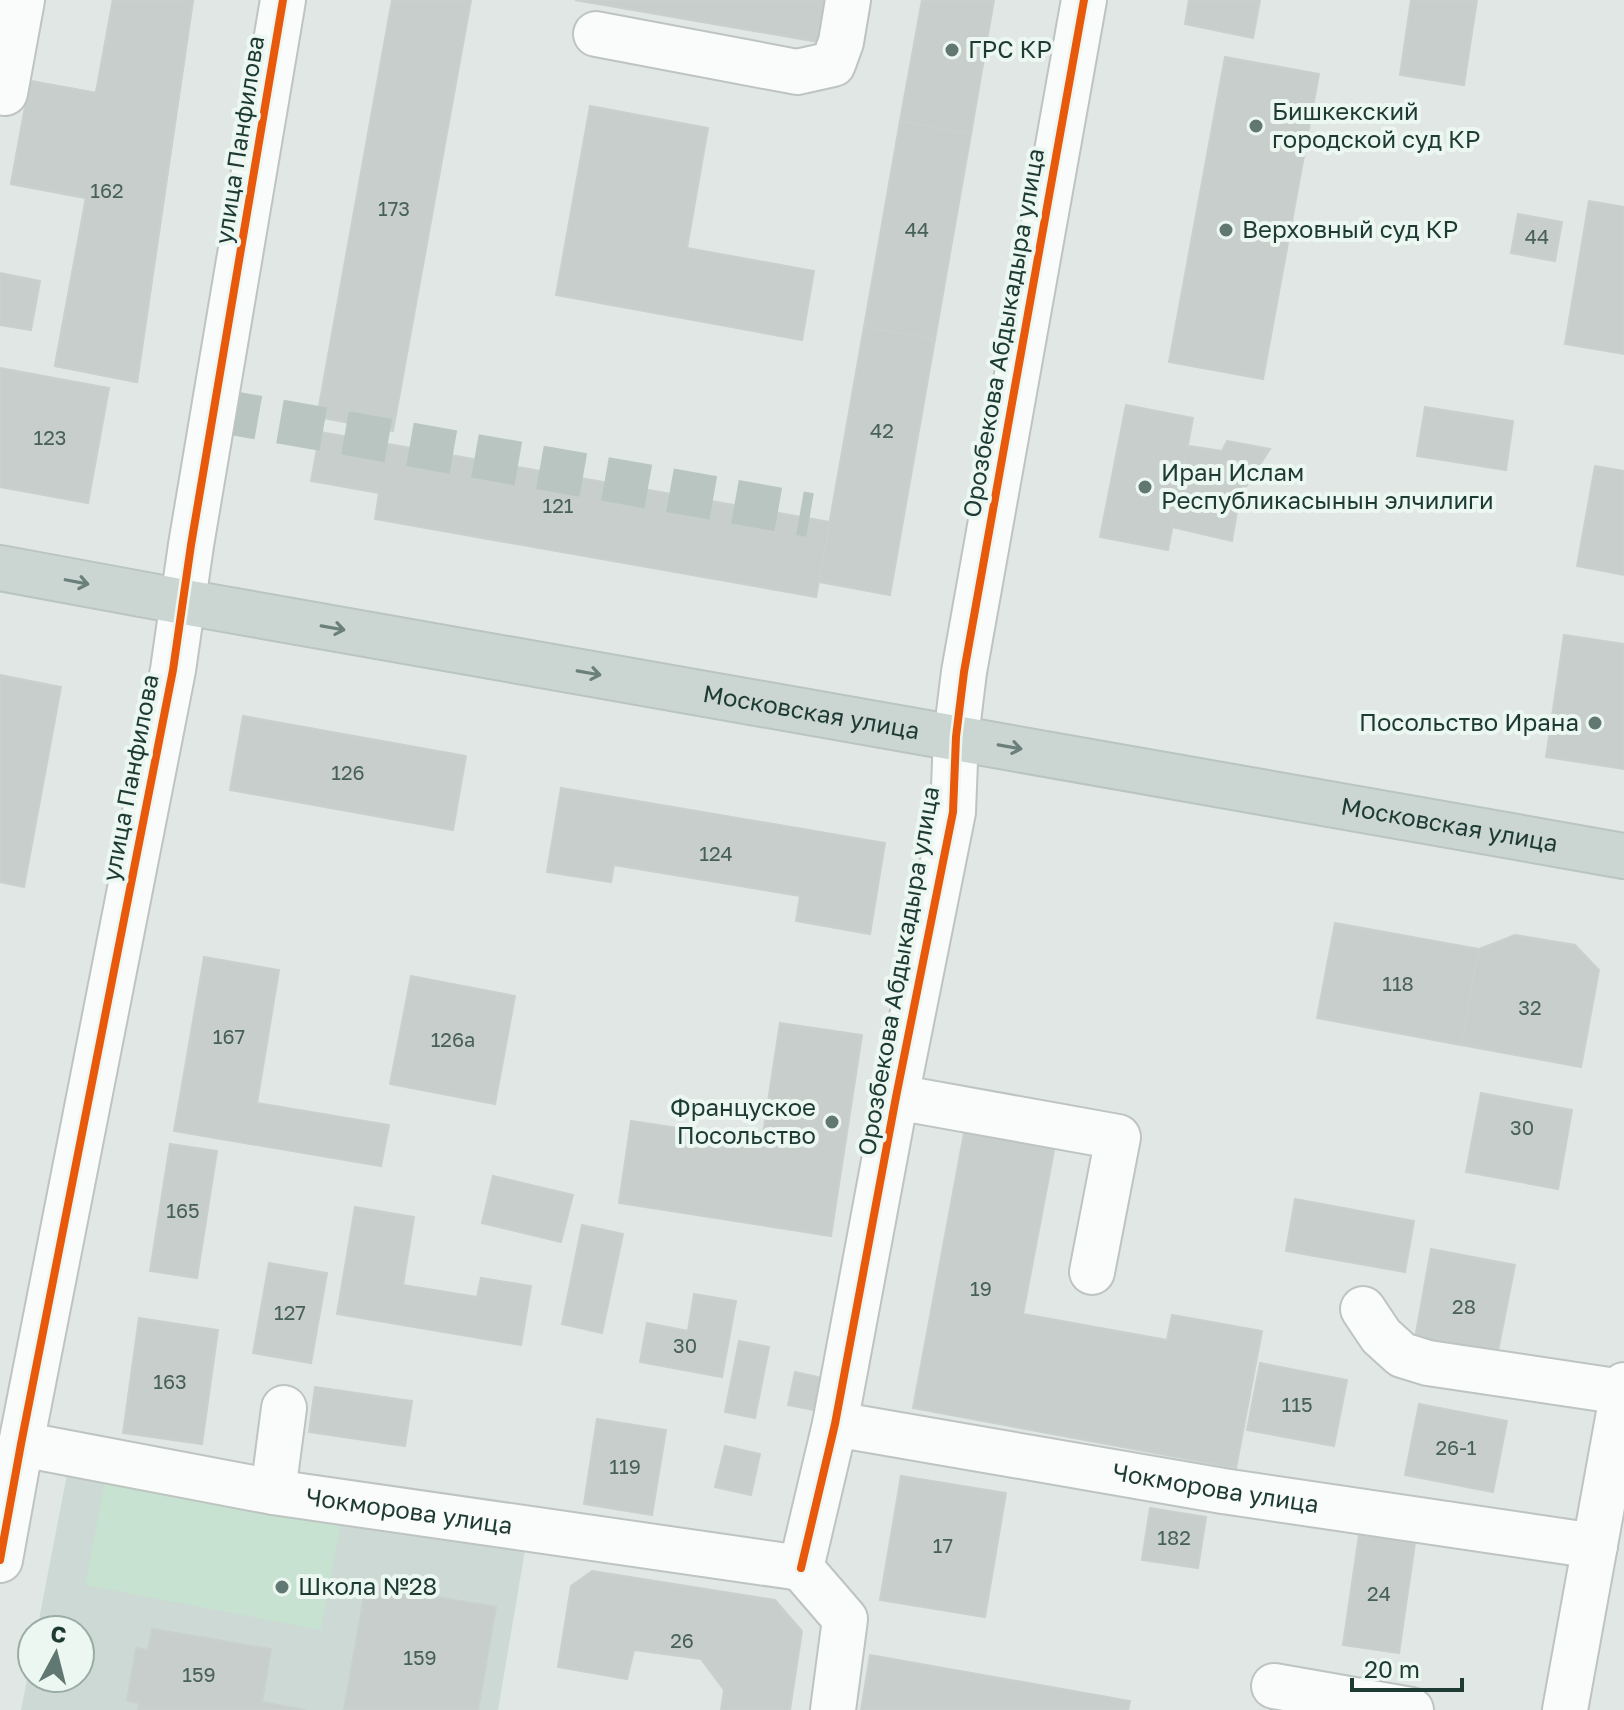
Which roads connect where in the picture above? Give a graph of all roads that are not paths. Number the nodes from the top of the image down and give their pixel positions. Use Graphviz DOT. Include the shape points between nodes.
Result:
graph roads {
  1 [pos="22,0"];
  2 [pos="283,0"];
  3 [pos="848,0"];
  4 [pos="1084,0"];
  5 [pos="596,34"];
  6 [pos="5,93"];
  7 [pos="0,568"];
  8 [pos="184,602"];
  9 [pos="956,737"];
  10 [pos="1624,856"];
  11 [pos="896,1097"];
  12 [pos="1092,1272"];
  13 [pos="1363,1309"];
  14 [pos="1623,1388"];
  15 [pos="284,1408"];
  16 [pos="835,1424"];
  17 [pos="21,1444"];
  18 [pos="273,1492"];
  19 [pos="1595,1546"];
  20 [pos="0,1560"];
  21 [pos="801,1568"];
  22 [pos="1274,1686"];
  23 [pos="833,1710"];
  24 [pos="1411,1710"];
  25 [pos="1565,1710"];
  1 -- 6 [label="street"];
  2 -- 8 [label="street, улица Панфилова"];
  3 -- 5 [label="street" via="833,64 797,72"];
  4 -- 9 [label="street, Орозбекова Абдыкадыра улица"];
  7 -- 8 [label="main road, Московская улица, one-way"];
  8 -- 9 [label="main road, Московская улица, one-way"];
  8 -- 17 [label="street, улица Панфилова"];
  9 -- 10 [label="main road, Московская улица, one-way"];
  9 -- 11 [label="street, Орозбекова Абдыкадыра улица" via="953,812"];
  11 -- 12 [label="street" via="1118,1137"];
  11 -- 16 [label="street, Орозбекова Абдыкадыра улица"];
  13 -- 14 [label="street" via="1402,1355 1428,1363"];
  14 -- 19 [label="street"];
  15 -- 18 [label="street"];
  16 -- 19 [label="street, Чокморова улица" via="1252,1495"];
  16 -- 21 [label="street, Орозбекова Абдыкадыра улица"];
  17 -- 18 [label="street, Чокморова улица"];
  17 -- 20 [label="street, улица Панфилова"];
  18 -- 21 [label="street, Чокморова улица"];
  19 -- 25 [label="street"];
  21 -- 23 [label="street" via="845,1619"];
  22 -- 24 [label="street"];
}
